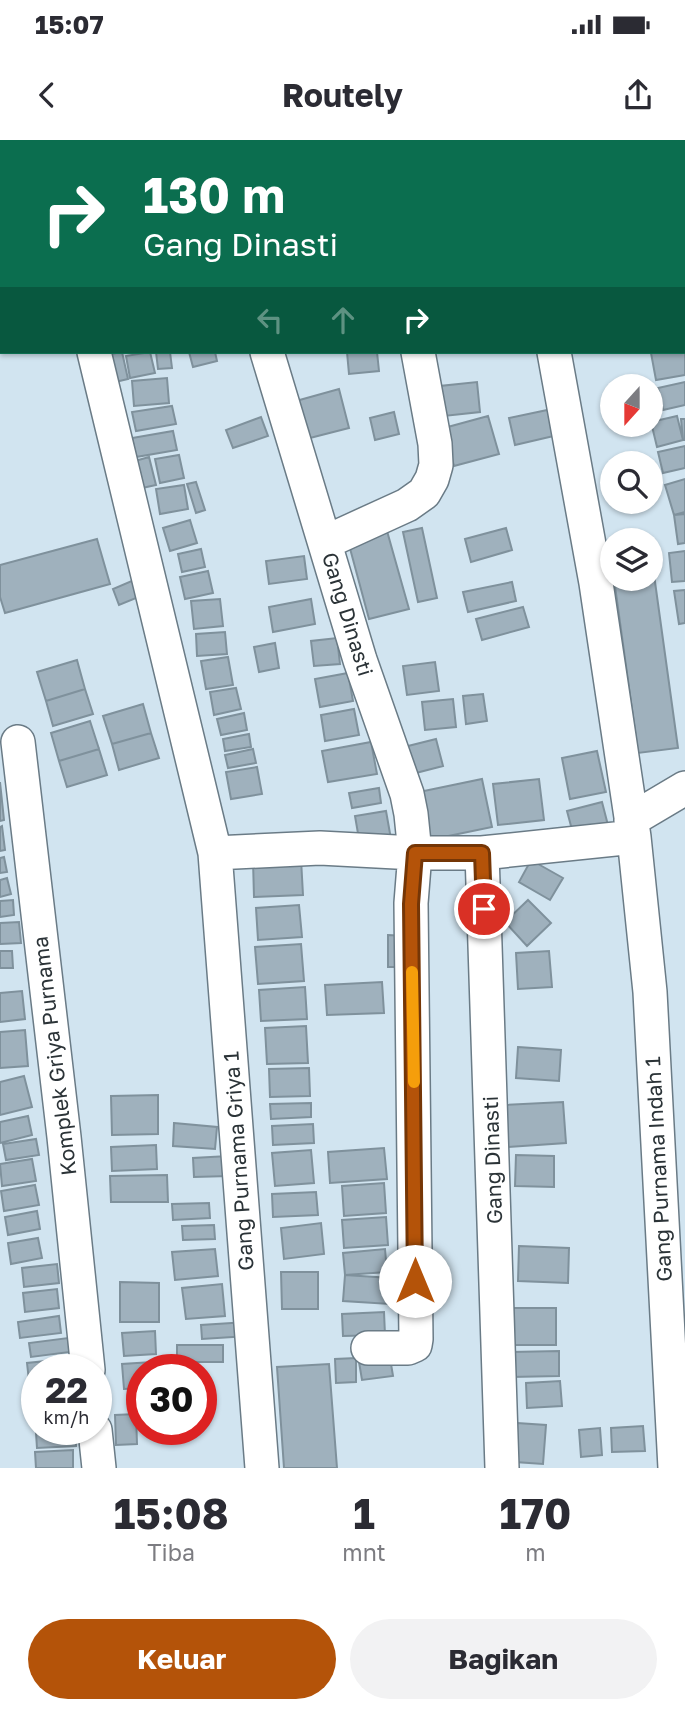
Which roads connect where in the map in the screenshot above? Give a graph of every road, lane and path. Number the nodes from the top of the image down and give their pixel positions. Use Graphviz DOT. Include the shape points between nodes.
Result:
graph roads {
  1 [pos="94,354"];
  2 [pos="268,354"];
  3 [pos="418,354"];
  4 [pos="554,354"];
  5 [pos="326,542"];
  6 [pos="18,742"];
  7 [pos="685,788"];
  8 [pos="632,828"];
  9 [pos="215,853"];
  10 [pos="415,853"];
  11 [pos="482,853"];
  12 [pos="368,1348"];
  13 [pos="86,1354"];
  14 [pos="97,1445"];
  15 [pos="99,1468"];
  16 [pos="262,1468"];
  17 [pos="502,1468"];
  18 [pos="674,1468"];
  1 -- 9 [label="street, Gang Purnama Griya 1"];
  2 -- 5 [label="street, Gang Dinasti"];
  3 -- 5 [label="street" via="435,444 432,479 424,493 407,505"];
  4 -- 8 [label="street" via="596,583"];
  5 -- 10 [label="street, Gang Dinasti" via="360,660 407,794"];
  6 -- 13 [label="street, Komplek Griya Purnama"];
  7 -- 8 [label="street"];
  8 -- 11 [label="street"];
  8 -- 18 [label="street, Gang Purnama Indah 1" via="650,992"];
  9 -- 10 [label="street" via="320,848"];
  9 -- 16 [label="street, Gang Purnama Griya 1"];
  10 -- 11 [label="street"];
  10 -- 12 [label="street, Gang Dinasti" via="411,904 416,1339 408,1348"];
  11 -- 17 [label="street, Gang Dinasti"];
  14 -- 15 [label="street"];
}
